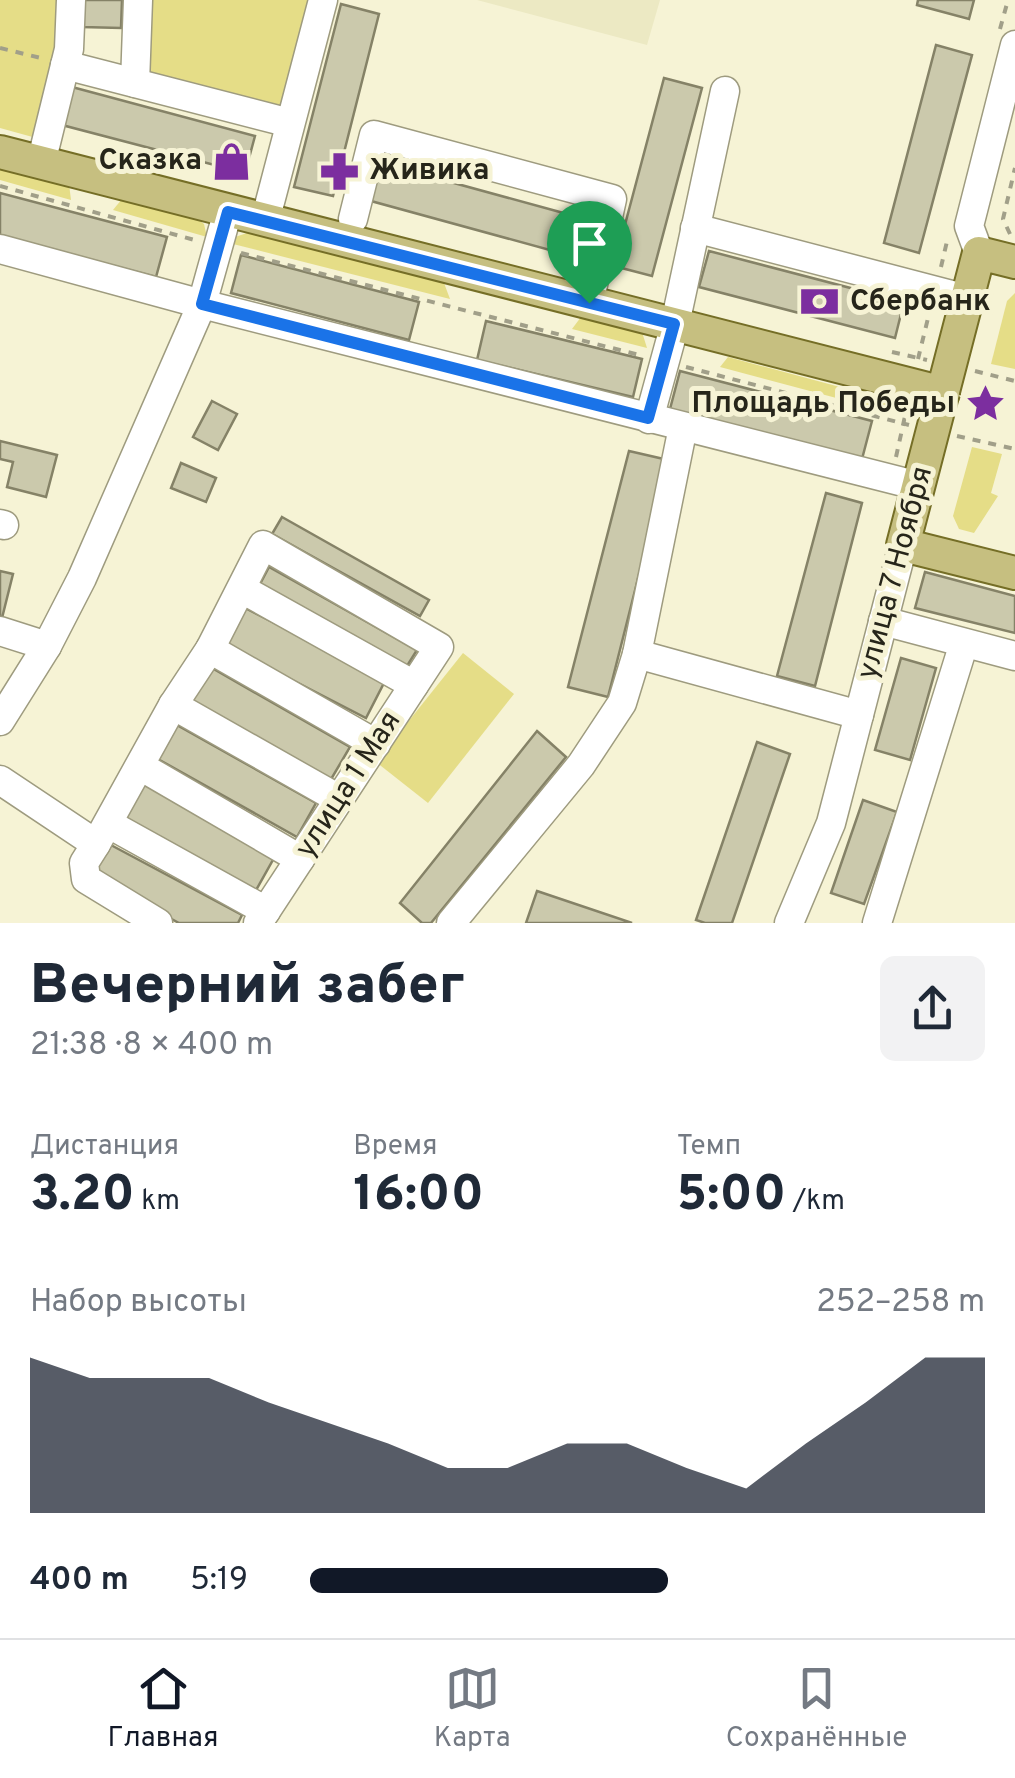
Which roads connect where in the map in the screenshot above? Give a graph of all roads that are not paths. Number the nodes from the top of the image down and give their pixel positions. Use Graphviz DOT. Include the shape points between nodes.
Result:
graph roads {
  1 [pos="71,0"];
  2 [pos="138,0"];
  3 [pos="324,0"];
  4 [pos="1015,45"];
  5 [pos="65,64"];
  6 [pos="135,83"];
  7 [pos="724,91"];
  8 [pos="290,124"];
  9 [pos="0,152"];
  10 [pos="41,163"];
  11 [pos="228,212"];
  12 [pos="353,219"];
  13 [pos="265,221"];
  14 [pos="695,228"];
  15 [pos="0,249"];
  16 [pos="979,253"];
  17 [pos="1015,262"];
  18 [pos="968,299"];
  19 [pos="589,303"];
  20 [pos="202,304"];
  21 [pos="674,324"];
  22 [pos="944,393"];
  23 [pos="648,418"];
  24 [pos="683,427"];
  25 [pos="918,486"];
  26 [pos="903,545"];
  27 [pos="1015,573"];
  28 [pos="242,589"];
  29 [pos="883,620"];
  30 [pos="0,630"];
  31 [pos="964,642"];
  32 [pos="47,646"];
  33 [pos="210,649"];
  34 [pos="637,654"];
  35 [pos="1015,656"];
  36 [pos="414,685"];
  37 [pos="173,705"];
  38 [pos="859,715"];
  39 [pos="0,722"];
  40 [pos="376,744"];
  41 [pos="140,766"];
  42 [pos="0,780"];
  43 [pos="339,800"];
  44 [pos="102,834"];
  45 [pos="300,859"];
  46 [pos="262,917"];
  47 [pos="158,923"];
  48 [pos="452,923"];
  49 [pos="789,923"];
  50 [pos="877,923"];
  1 -- 5 [label="street"];
  2 -- 6 [label="street"];
  3 -- 8 [label="street"];
  4 -- 16 [label="street, улица 7 Ноября" via="969,226"];
  5 -- 6 [label="street"];
  5 -- 10 [label="street"];
  6 -- 8 [label="street"];
  7 -- 14 [label="street"];
  8 -- 13 [label="street"];
  9 -- 10 [label="main road"];
  10 -- 11 [label="main road"];
  11 -- 13 [label="main road"];
  11 -- 20 [label="street"];
  12 -- 19 [label="street" via="374,136 612,200"];
  13 -- 19 [label="main road"];
  14 -- 18 [label="street"];
  14 -- 21 [label="street"];
  15 -- 20 [label="street"];
  16 -- 17 [label="main road"];
  16 -- 18 [label="main road, улица 7 Ноября"];
  18 -- 22 [label="main road, улица 7 Ноября"];
  19 -- 21 [label="main road"];
  20 -- 23 [label="street"];
  20 -- 32 [label="street"];
  21 -- 22 [label="main road"];
  21 -- 23 [label="street"];
  22 -- 25 [label="main road, улица 7 Ноября"];
  23 -- 24 [label="street"];
  24 -- 25 [label="street"];
  24 -- 34 [label="street"];
  25 -- 26 [label="main road, улица 7 Ноября"];
  26 -- 27 [label="main road"];
  26 -- 29 [label="street, улица 7 Ноября"];
  28 -- 33 [label="street"];
  28 -- 36 [label="street"];
  28 -- 36 [label="street, улица 1 Мая" via="264,546 440,647"];
  29 -- 31 [label="street"];
  29 -- 38 [label="street, улица 7 Ноября"];
  30 -- 32 [label="street"];
  31 -- 35 [label="street"];
  31 -- 50 [label="street"];
  32 -- 39 [label="street"];
  33 -- 37 [label="street"];
  33 -- 40 [label="street"];
  34 -- 38 [label="street"];
  34 -- 48 [label="street" via="622,702 581,766"];
  36 -- 40 [label="street, улица 1 Мая"];
  37 -- 41 [label="street"];
  37 -- 43 [label="street"];
  38 -- 49 [label="street, улица 7 Ноября" via="831,823"];
  40 -- 43 [label="street, улица 1 Мая"];
  41 -- 44 [label="street"];
  41 -- 45 [label="street"];
  42 -- 44 [label="street"];
  43 -- 45 [label="street, улица 1 Мая"];
  44 -- 46 [label="street"];
  44 -- 47 [label="street" via="84,863 86,880"];
  45 -- 46 [label="street, улица 1 Мая"];
}
